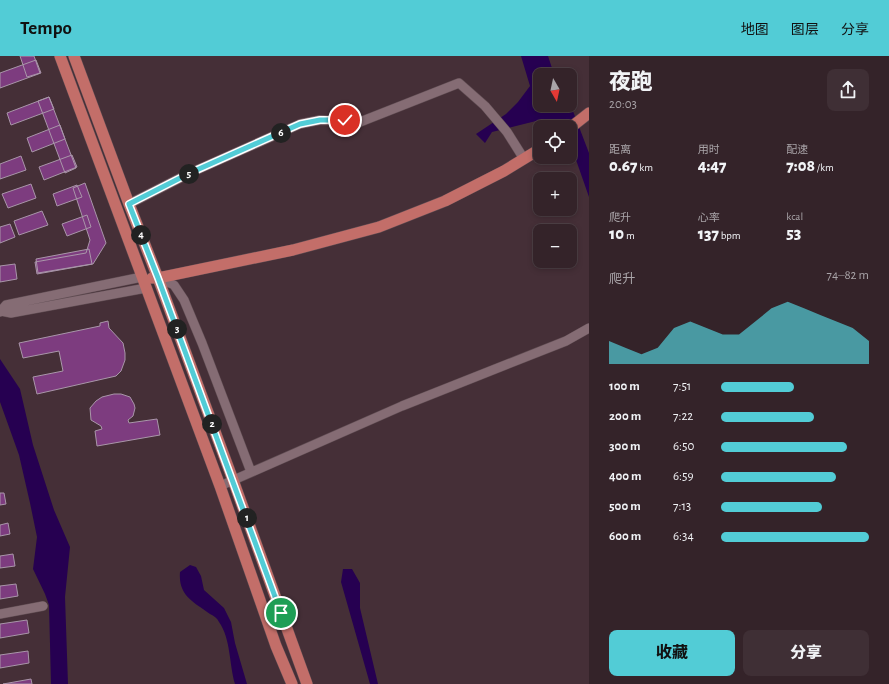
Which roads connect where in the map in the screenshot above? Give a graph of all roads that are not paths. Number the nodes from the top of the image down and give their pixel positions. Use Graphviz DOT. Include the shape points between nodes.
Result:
graph roads {
  1 [pos="60,56"];
  2 [pos="74,56"];
  3 [pos="589,113"];
  4 [pos="577,123"];
  5 [pos="533,153"];
  6 [pos="524,159"];
  7 [pos="129,204"];
  8 [pos="158,278"];
  9 [pos="144,282"];
  10 [pos="0,311"];
  11 [pos="589,328"];
  12 [pos="251,472"];
  13 [pos="233,480"];
  14 [pos="220,486"];
  15 [pos="43,606"];
  16 [pos="0,614"];
  17 [pos="292,684"];
  18 [pos="307,684"];
  1 -- 9 [label="main road"];
  2 -- 7 [label="main road"];
  3 -- 4 [label="main road"];
  5 -- 6 [label="main road"];
  6 -- 7 [label="street" via="507,132 485,106 459,83 360,122 320,120 300,124 190,173"];
  6 -- 8 [label="main road" via="444,201 379,228 293,250"];
  7 -- 8 [label="main road"];
  8 -- 9 [label="main road"];
  8 -- 12 [label="street" via="174,284 184,300"];
  8 -- 13 [label="main road"];
  9 -- 10 [label="street" via="6,305"];
  9 -- 14 [label="main road"];
  11 -- 12 [label="street" via="566,341 402,406"];
  12 -- 13 [label="street"];
  13 -- 14 [label="street"];
  13 -- 18 [label="main road"];
  14 -- 17 [label="main road" via="276,646"];
  15 -- 16 [label="street"];
}
